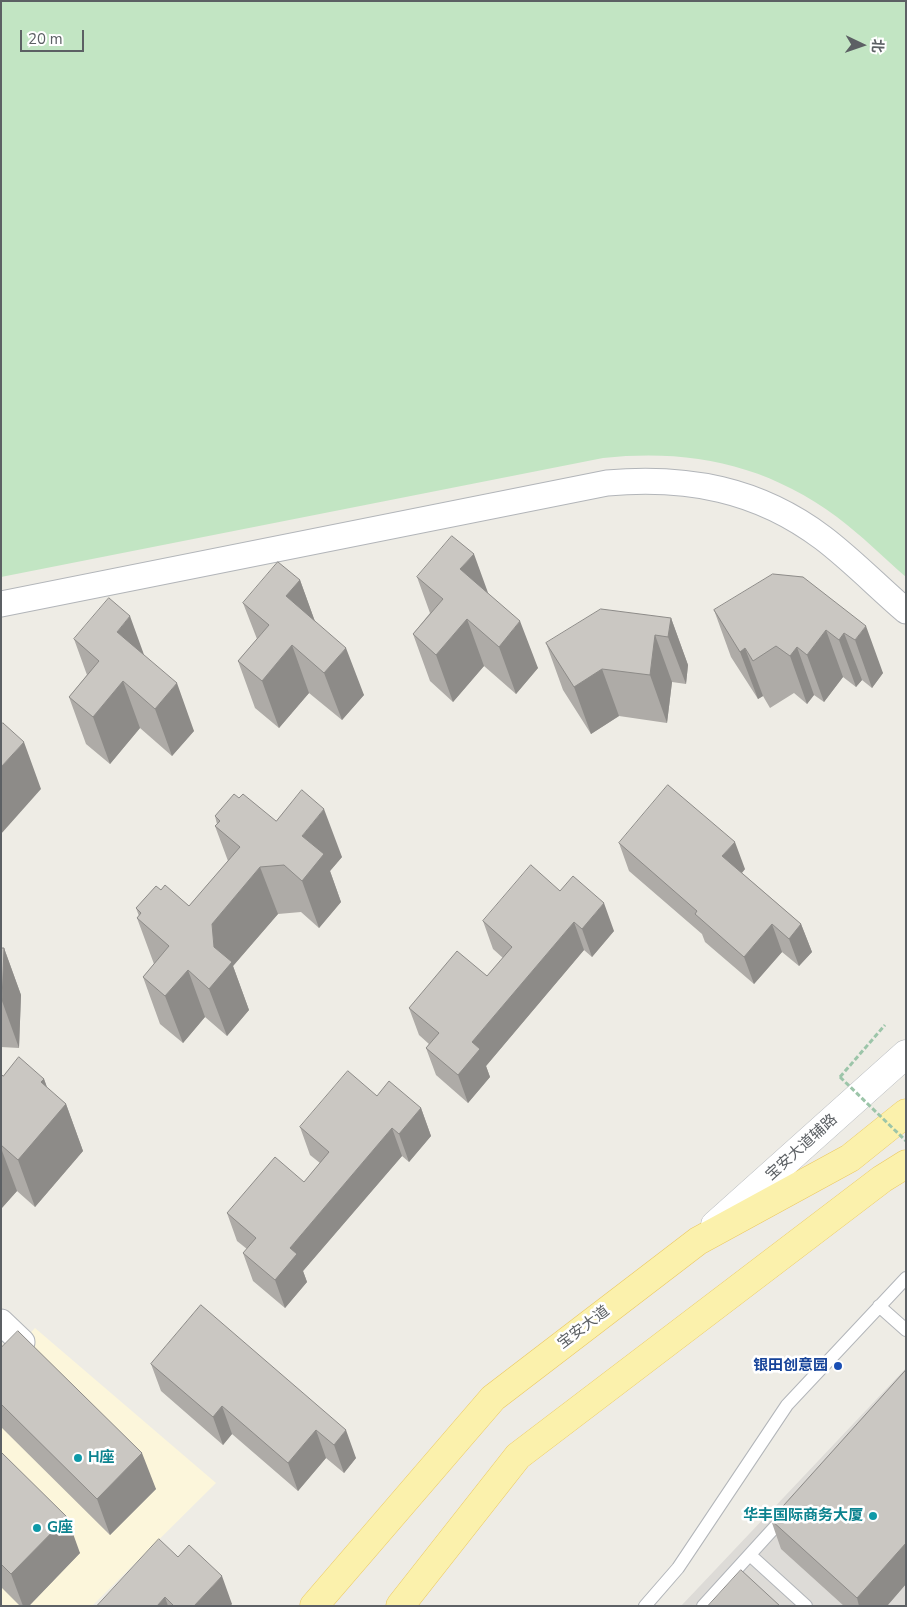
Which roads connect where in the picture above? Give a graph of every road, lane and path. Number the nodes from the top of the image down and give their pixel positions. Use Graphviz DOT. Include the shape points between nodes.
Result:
graph roads {
  1 [pos="1,604"];
  2 [pos="906,611"];
  3 [pos="885,1025"];
  4 [pos="906,1054"];
  5 [pos="906,1113"];
  6 [pos="906,1141"];
  7 [pos="906,1164"];
  8 [pos="698,1241"];
  9 [pos="906,1278"];
  10 [pos="880,1306"];
  11 [pos="1,1322"];
  12 [pos="906,1330"];
  13 [pos="22,1342"];
  14 [pos="796,1505"];
  15 [pos="750,1555"];
  16 [pos="314,1606"];
  17 [pos="400,1606"];
  18 [pos="645,1606"];
  19 [pos="704,1606"];
  20 [pos="806,1606"];
  1 -- 2 [label="street" via="607,483 664,480 720,489 774,508 823,538"];
  3 -- 6 [label="path, bridge" via="840,1076"];
  4 -- 8 [label="main road, 宝安大道辅路"];
  5 -- 8 [label="main road, 宝安大道" via="850,1158"];
  7 -- 17 [label="main road" via="518,1456"];
  8 -- 16 [label="main road, 宝安大道" via="493,1398"];
  9 -- 10 [label="lane"];
  10 -- 12 [label="lane"];
  10 -- 18 [label="lane" via="788,1405 678,1568"];
  11 -- 13 [label="street"];
  14 -- 15 [label="lane"];
  15 -- 19 [label="lane"];
  15 -- 20 [label="lane"];
}
